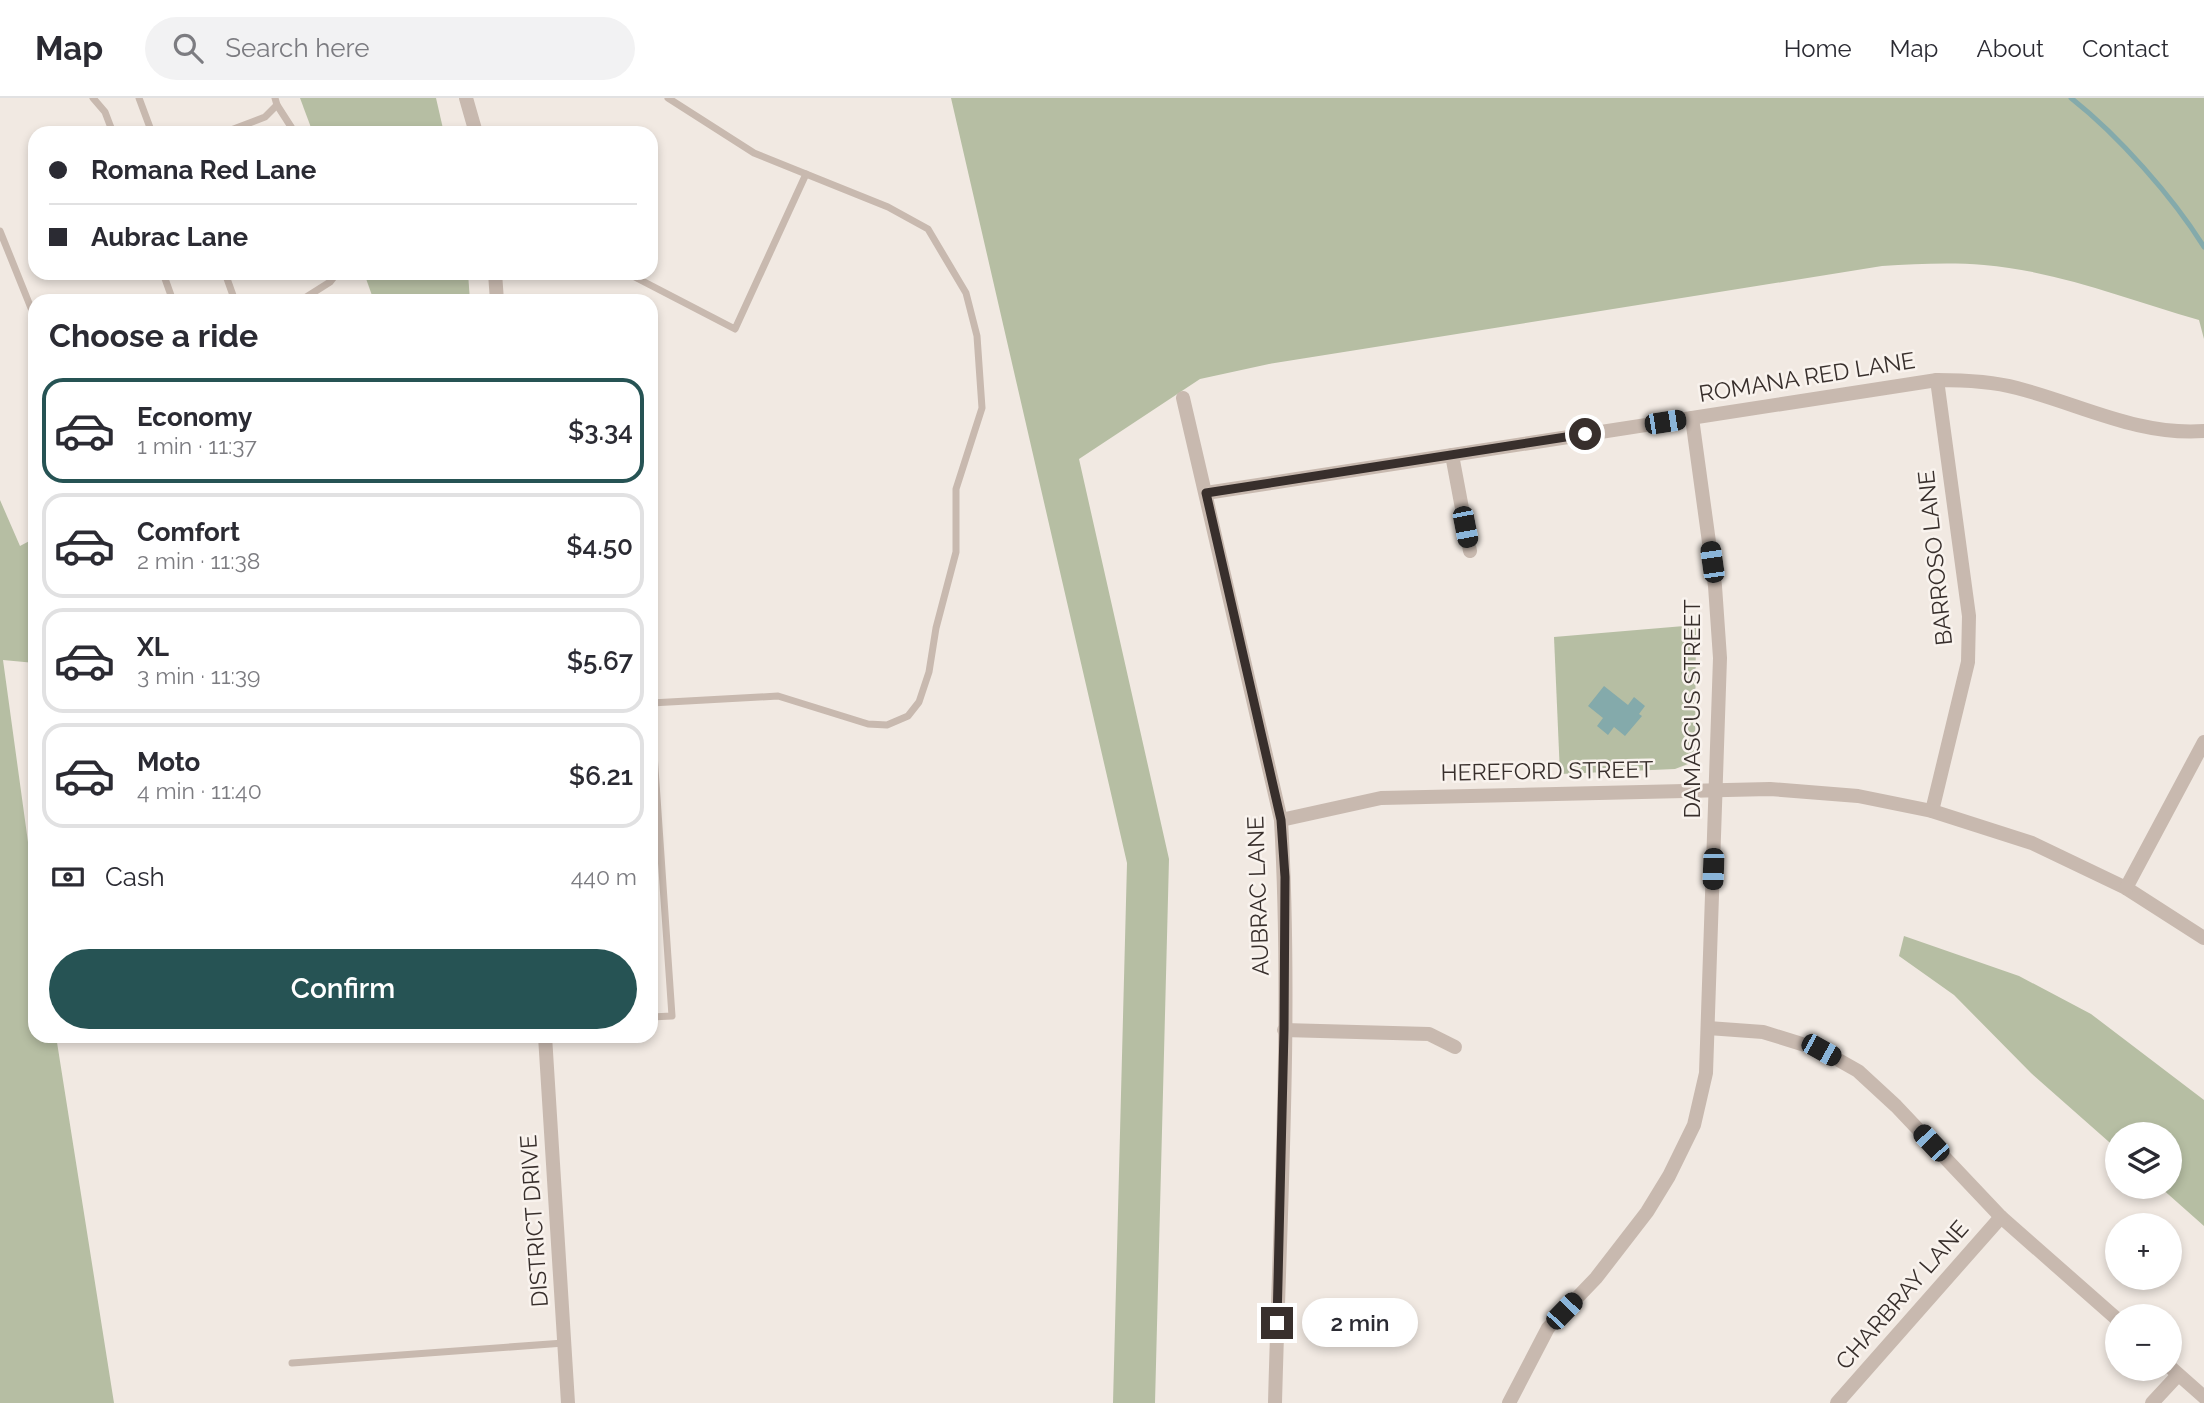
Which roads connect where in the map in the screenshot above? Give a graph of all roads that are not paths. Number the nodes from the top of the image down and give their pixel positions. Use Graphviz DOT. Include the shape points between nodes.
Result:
graph roads {
  1 [pos="93,98"];
  2 [pos="139,98"];
  3 [pos="466,98"];
  4 [pos="668,98"];
  5 [pos="276,102"];
  6 [pos="110,126"];
  7 [pos="149,126"];
  8 [pos="241,126"];
  9 [pos="291,126"];
  10 [pos="474,126"];
  11 [pos="806,174"];
  12 [pos="0,231"];
  13 [pos="332,280"];
  14 [pos="640,280"];
  15 [pos="311,294"];
  16 [pos="28,301"];
  17 [pos="1937,380"];
  18 [pos="1183,398"];
  19 [pos="1692,418"];
  20 [pos="2204,431"];
  21 [pos="1452,455"];
  22 [pos="1206,493"];
  23 [pos="1470,551"];
  24 [pos="658,703"];
  25 [pos="2204,742"];
  26 [pos="1716,790"];
  27 [pos="1932,811"];
  28 [pos="658,812"];
  29 [pos="1281,820"];
  30 [pos="2126,888"];
  31 [pos="2204,938"];
  32 [pos="658,1017"];
  33 [pos="1707,1028"];
  34 [pos="1284,1030"];
  35 [pos="545,1043"];
  36 [pos="1455,1047"];
  37 [pos="2001,1217"];
  38 [pos="2105,1309"];
  39 [pos="564,1343"];
  40 [pos="292,1363"];
  41 [pos="2182,1378"];
  42 [pos="2167,1381"];
  43 [pos="2204,1397"];
  44 [pos="568,1403"];
  45 [pos="1275,1403"];
  46 [pos="1509,1403"];
  47 [pos="1837,1403"];
  48 [pos="2152,1403"];
  1 -- 6 [label="lane"];
  2 -- 7 [label="lane"];
  3 -- 10 [label="street"];
  4 -- 11 [label="lane" via="754,153"];
  5 -- 8 [label="lane" via="265,117"];
  5 -- 9 [label="lane"];
  11 -- 14 [label="lane" via="735,329"];
  11 -- 24 [label="lane" via="888,207 928,229 966,293 972,315 982,408 956,489 956,552 929,672 919,702 908,716 887,725 868,724 778,696"];
  12 -- 16 [label="lane"];
  13 -- 15 [label="lane"];
  17 -- 19 [label="street, ROMANA RED LANE"];
  17 -- 20 [label="street, ROMANA RED LANE" via="2016,387 2159,432"];
  17 -- 27 [label="street, BARROSO LANE" via="1969,616 1968,662"];
  18 -- 22 [label="street, AUBRAC LANE"];
  19 -- 21 [label="street, ROMANA RED LANE"];
  19 -- 26 [label="street, DAMASCUS STREET" via="1720,658"];
  21 -- 22 [label="street, ROMANA RED LANE"];
  21 -- 23 [label="street"];
  22 -- 29 [label="street, AUBRAC LANE"];
  25 -- 30 [label="street"];
  26 -- 27 [label="street, HEREFORD STREET" via="1858,796"];
  26 -- 29 [label="street, HEREFORD STREET" via="1381,798"];
  26 -- 33 [label="street, DAMASCUS STREET"];
  27 -- 30 [label="street, HEREFORD STREET" via="2032,843"];
  28 -- 32 [label="lane" via="672,1016"];
  29 -- 34 [label="street, AUBRAC LANE"];
  30 -- 31 [label="street, HEREFORD STREET"];
  33 -- 37 [label="street" via="1763,1032 1821,1050 1858,1070"];
  33 -- 46 [label="street, DAMASCUS STREET" via="1706,1073 1694,1125 1669,1176 1596,1278 1548,1328"];
  34 -- 36 [label="street" via="1429,1034"];
  34 -- 45 [label="street, AUBRAC LANE"];
  35 -- 39 [label="street, DISTRICT DRIVE"];
  37 -- 38 [label="street"];
  37 -- 47 [label="street, CHARBRAY LANE"];
  39 -- 40 [label="lane"];
  39 -- 44 [label="street, DISTRICT DRIVE"];
  41 -- 43 [label="street"];
  42 -- 48 [label="street"];
}
